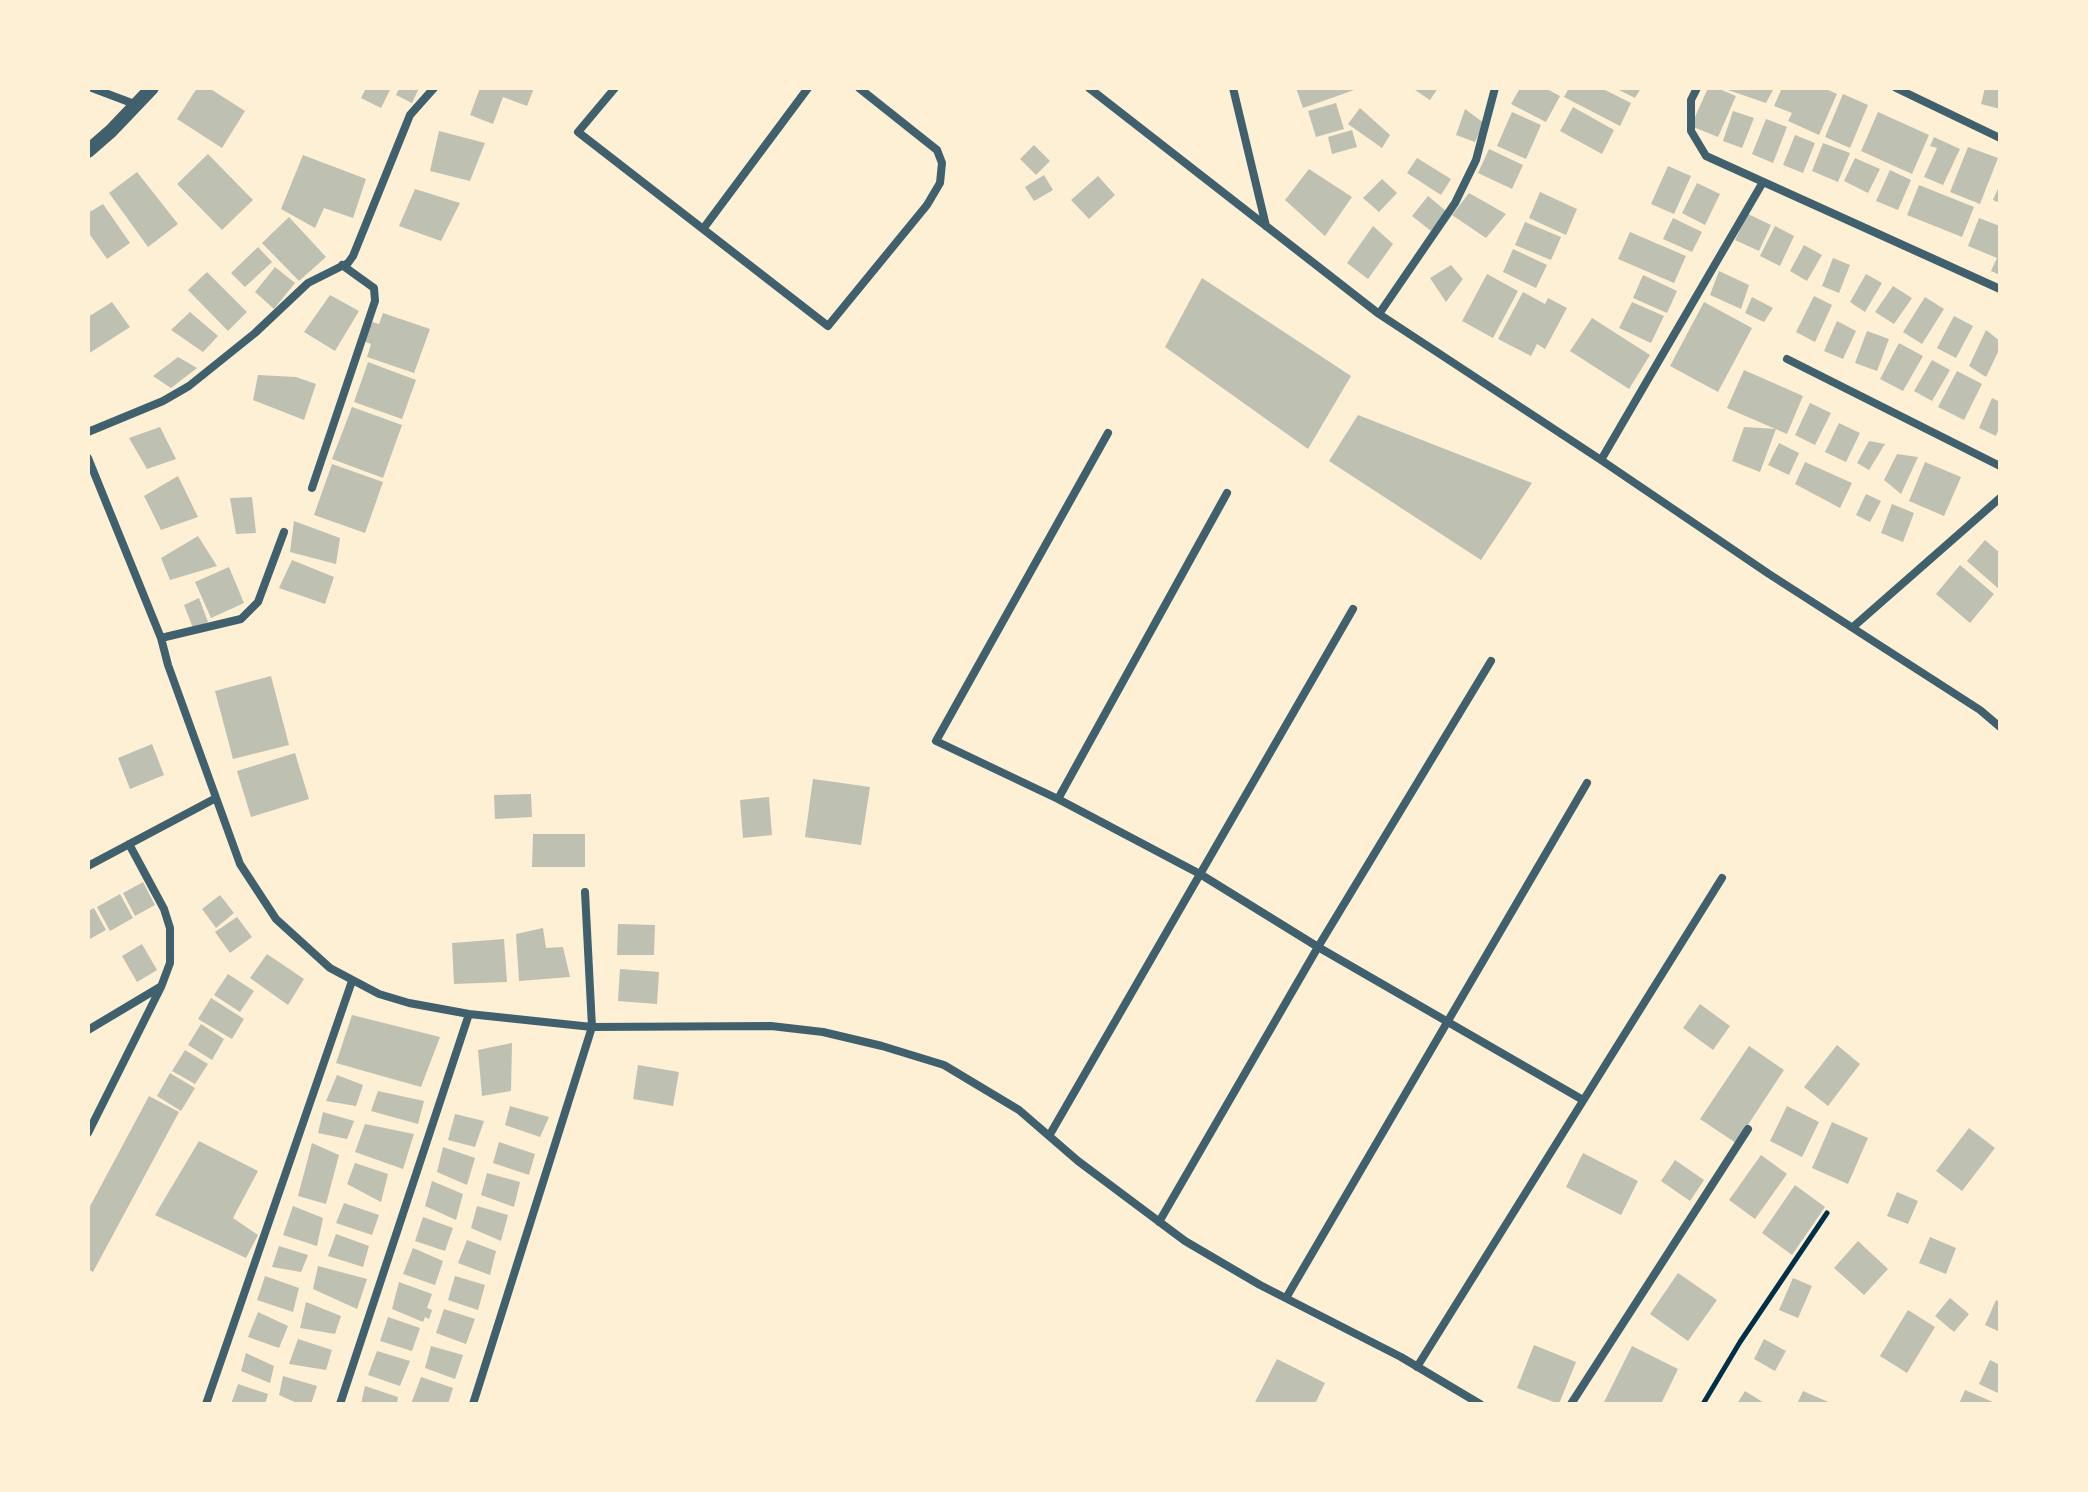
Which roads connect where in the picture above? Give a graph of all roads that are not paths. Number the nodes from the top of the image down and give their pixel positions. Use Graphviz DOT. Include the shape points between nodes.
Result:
graph roads {
  1 [pos="92,88"];
  2 [pos="152,88"];
  3 [pos="434,88"];
  4 [pos="615,88"];
  5 [pos="808,88"];
  6 [pos="859,88"];
  7 [pos="1089,88"];
  8 [pos="1233,88"];
  9 [pos="1495,88"];
  10 [pos="1697,88"];
  11 [pos="1896,88"];
  12 [pos="137,105"];
  13 [pos="2000,138"];
  14 [pos="88,151"];
  15 [pos="1763,182"];
  16 [pos="1266,226"];
  17 [pos="703,229"];
  18 [pos="342,265"];
  19 [pos="2000,289"];
  20 [pos="1379,314"];
  21 [pos="1787,359"];
  22 [pos="88,432"];
  23 [pos="1108,433"];
  24 [pos="88,458"];
  25 [pos="1601,460"];
  26 [pos="2000,466"];
  27 [pos="312,488"];
  28 [pos="1227,493"];
  29 [pos="2000,498"];
  30 [pos="284,532"];
  31 [pos="1353,609"];
  32 [pos="1853,627"];
  33 [pos="161,638"];
  34 [pos="1491,661"];
  35 [pos="2000,727"];
  36 [pos="1587,783"];
  37 [pos="216,798"];
  38 [pos="1058,799"];
  39 [pos="129,844"];
  40 [pos="88,866"];
  41 [pos="1200,874"];
  42 [pos="1722,878"];
  43 [pos="585,892"];
  44 [pos="1318,947"];
  45 [pos="352,981"];
  46 [pos="161,987"];
  47 [pos="469,1014"];
  48 [pos="1447,1023"];
  49 [pos="592,1027"];
  50 [pos="88,1030"];
  51 [pos="1583,1100"];
  52 [pos="1748,1129"];
  53 [pos="88,1133"];
  54 [pos="1049,1136"];
  55 [pos="1159,1222"];
  56 [pos="1286,1298"];
  57 [pos="1417,1367"];
  58 [pos="206,1404"];
  59 [pos="340,1404"];
  60 [pos="473,1404"];
  61 [pos="1480,1404"];
  62 [pos="1571,1404"];
  1 -- 12 [label="street"];
  2 -- 12 [label="street"];
  3 -- 18 [label="street" via="410,115 353,256"];
  4 -- 17 [label="street" via="578,132"];
  5 -- 17 [label="street"];
  6 -- 17 [label="street" via="937,150 940,183 828,326"];
  7 -- 16 [label="street"];
  8 -- 16 [label="street"];
  9 -- 20 [label="street" via="1476,160 1455,203"];
  10 -- 15 [label="street" via="1689,116 1698,146 1706,156"];
  11 -- 13 [label="street"];
  12 -- 14 [label="street"];
  15 -- 19 [label="street"];
  15 -- 25 [label="street"];
  16 -- 20 [label="street"];
  18 -- 22 [label="street" via="308,283 189,386"];
  18 -- 27 [label="street" via="374,288 375,301"];
  20 -- 25 [label="street"];
  21 -- 26 [label="street"];
  23 -- 38 [label="street" via="936,741"];
  24 -- 33 [label="street"];
  25 -- 32 [label="street"];
  28 -- 38 [label="street"];
  29 -- 32 [label="street"];
  30 -- 33 [label="street" via="258,602 241,619"];
  31 -- 41 [label="street"];
  32 -- 35 [label="street"];
  33 -- 37 [label="street"];
  34 -- 44 [label="street"];
  36 -- 48 [label="street"];
  37 -- 39 [label="street"];
  37 -- 45 [label="street" via="240,864 258,895 313,955"];
  38 -- 41 [label="street"];
  39 -- 40 [label="street"];
  39 -- 46 [label="street" via="170,928 170,963"];
  41 -- 44 [label="street"];
  41 -- 54 [label="street"];
  42 -- 51 [label="street"];
  43 -- 49 [label="street"];
  44 -- 48 [label="street"];
  44 -- 55 [label="street"];
  45 -- 47 [label="street" via="409,1003"];
  45 -- 58 [label="street"];
  46 -- 50 [label="street"];
  46 -- 53 [label="street"];
  47 -- 49 [label="street"];
  47 -- 59 [label="street"];
  48 -- 51 [label="street"];
  48 -- 56 [label="street"];
  49 -- 54 [label="street" via="771,1026 882,1046 944,1065 1019,1110"];
  49 -- 60 [label="street"];
  51 -- 57 [label="street"];
  52 -- 62 [label="street"];
  54 -- 55 [label="street"];
  55 -- 56 [label="street"];
  56 -- 57 [label="street"];
  57 -- 61 [label="street"];
}
